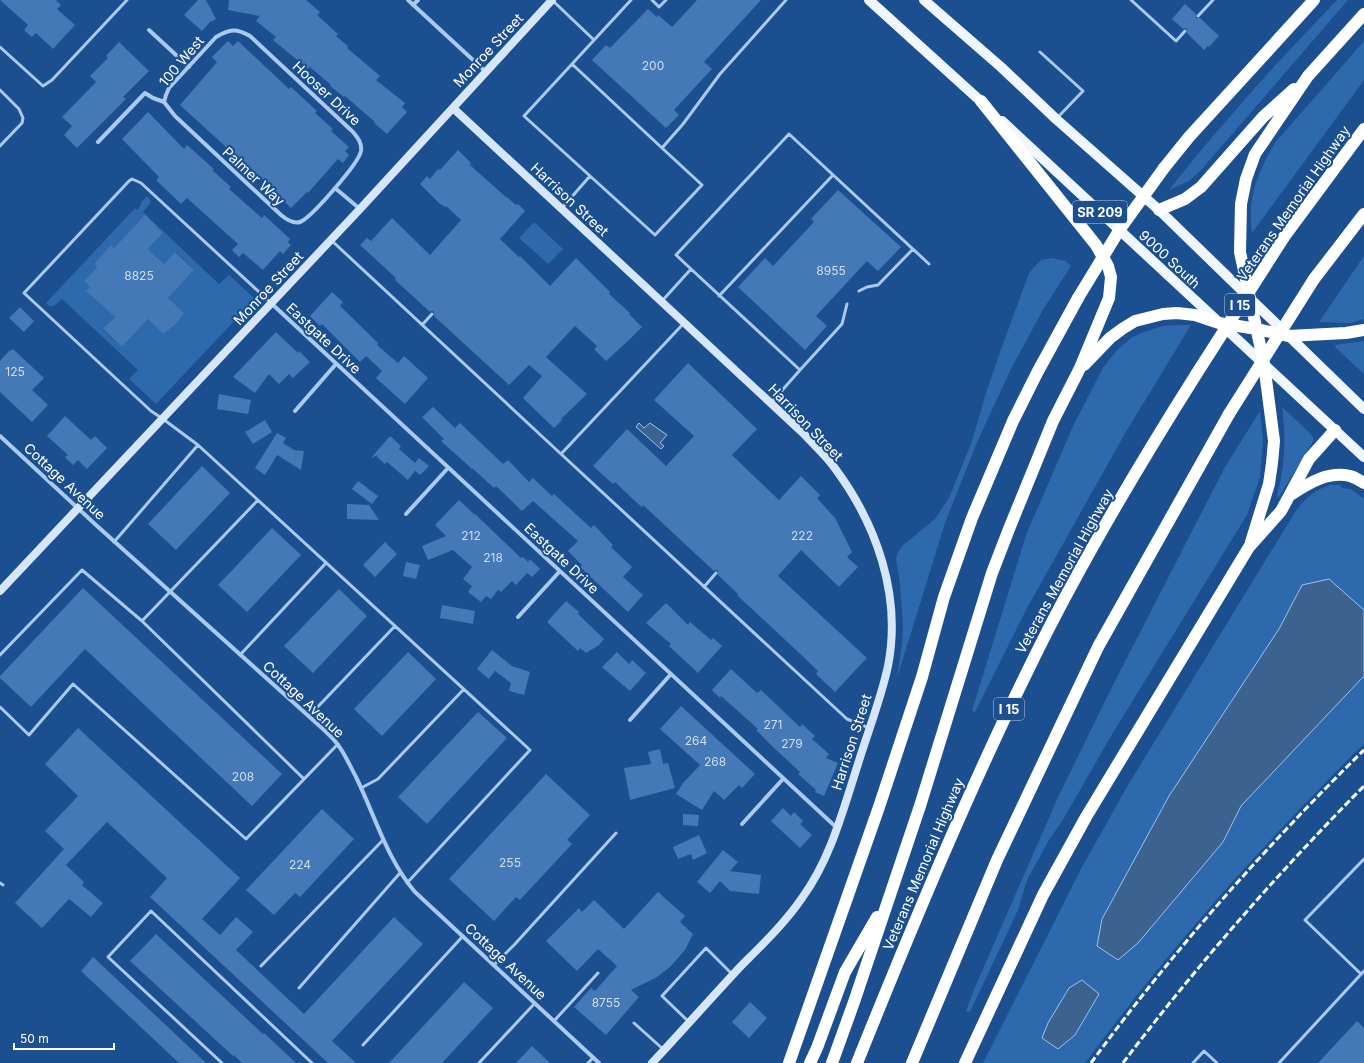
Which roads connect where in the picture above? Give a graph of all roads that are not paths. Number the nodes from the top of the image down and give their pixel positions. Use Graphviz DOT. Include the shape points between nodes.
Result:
graph roads {
  1 [pos="127,0"];
  2 [pos="408,0"];
  3 [pos="418,0"];
  4 [pos="552,0"];
  5 [pos="631,0"];
  6 [pos="652,0"];
  7 [pos="666,0"];
  8 [pos="786,0"];
  9 [pos="869,0"];
  10 [pos="924,0"];
  11 [pos="1131,0"];
  12 [pos="1213,0"];
  13 [pos="1314,0"];
  14 [pos="413,5"];
  15 [pos="1364,14"];
  16 [pos="1198,16"];
  17 [pos="234,29"];
  18 [pos="149,30"];
  19 [pos="1185,31"];
  20 [pos="594,40"];
  21 [pos="0,47"];
  22 [pos="1040,52"];
  23 [pos="572,64"];
  24 [pos="189,67"];
  25 [pos="486,72"];
  26 [pos="1308,76"];
  27 [pos="0,90"];
  28 [pos="981,101"];
  29 [pos="164,102"];
  30 [pos="453,108"];
  31 [pos="1056,119"];
  32 [pos="1364,129"];
  33 [pos="98,142"];
  34 [pos="0,146"];
  35 [pos="662,148"];
  36 [pos="833,175"];
  37 [pos="590,176"];
  38 [pos="335,188"];
  39 [pos="562,208"];
  40 [pos="360,209"];
  41 [pos="1159,210"];
  42 [pos="1364,214"];
  43 [pos="331,240"];
  44 [pos="913,249"];
  45 [pos="929,264"];
  46 [pos="691,269"];
  47 [pos="859,291"];
  48 [pos="719,296"];
  49 [pos="1250,298"];
  50 [pos="662,301"];
  51 [pos="272,304"];
  52 [pos="847,304"];
  53 [pos="432,314"];
  54 [pos="684,322"];
  55 [pos="1219,323"];
  56 [pos="422,325"];
  57 [pos="1257,329"];
  58 [pos="1364,330"];
  59 [pos="1288,336"];
  60 [pos="336,364"];
  61 [pos="1264,364"];
  62 [pos="1080,368"];
  63 [pos="800,370"];
  64 [pos="771,403"];
  65 [pos="1364,409"];
  66 [pos="295,411"];
  67 [pos="163,418"];
  68 [pos="1335,430"];
  69 [pos="0,436"];
  70 [pos="198,445"];
  71 [pos="561,454"];
  72 [pos="1364,457"];
  73 [pos="448,468"];
  74 [pos="1364,483"];
  75 [pos="1290,495"];
  76 [pos="258,500"];
  77 [pos="78,509"];
  78 [pos="406,514"];
  79 [pos="114,542"];
  80 [pos="1249,547"];
  81 [pos="326,563"];
  82 [pos="560,571"];
  83 [pos="716,573"];
  84 [pos="704,586"];
  85 [pos="0,591"];
  86 [pos="170,592"];
  87 [pos="518,617"];
  88 [pos="142,622"];
  89 [pos="395,626"];
  90 [pos="0,654"];
  91 [pos="240,655"];
  92 [pos="671,674"];
  93 [pos="464,690"];
  94 [pos="0,707"];
  95 [pos="309,716"];
  96 [pos="630,720"];
  97 [pos="869,728"];
  98 [pos="338,744"];
  99 [pos="304,779"];
  100 [pos="783,779"];
  101 [pos="361,788"];
  102 [pos="742,824"];
  103 [pos="837,828"];
  104 [pos="616,833"];
  105 [pos="383,840"];
  106 [pos="1364,859"];
  107 [pos="400,873"];
  108 [pos="407,883"];
  109 [pos="891,892"];
  110 [pos="463,936"];
  111 [pos="494,965"];
  112 [pos="261,966"];
  113 [pos="598,973"];
  114 [pos="1363,973"];
  115 [pos="733,975"];
  116 [pos="299,988"];
  117 [pos="535,1003"];
  118 [pos="554,1021"];
  119 [pos="690,1022"];
  120 [pos="634,1023"];
  121 [pos="363,1045"];
  122 [pos="664,1050"];
  123 [pos="593,1058"];
  124 [pos="222,1063"];
  125 [pos="312,1063"];
  126 [pos="479,1063"];
  127 [pos="588,1063"];
  128 [pos="599,1063"];
  129 [pos="652,1063"];
  130 [pos="788,1063"];
  131 [pos="810,1063"];
  132 [pos="832,1063"];
  133 [pos="857,1063"];
  134 [pos="912,1063"];
  135 [pos="965,1063"];
  136 [pos="1193,1063"];
  137 [pos="1217,1063"];
  138 [pos="1279,1063"];
  1 -- 21 [label="lane" via="52,80 43,86"];
  2 -- 14 [label="street"];
  3 -- 14 [label="street"];
  4 -- 20 [label="lane"];
  4 -- 25 [label="street, Monroe Street"];
  5 -- 20 [label="lane"];
  6 -- 7 [label="lane" via="659,7"];
  8 -- 35 [label="lane" via="720,74"];
  9 -- 28 [label="main road, 9000 South / SR 209"];
  10 -- 31 [label="main road, 9000 South / SR 209"];
  11 -- 19 [label="lane" via="1176,41"];
  12 -- 16 [label="lane"];
  13 -- 130 [label="highway, bridge" via="1189,137 1120,229 1078,298 1013,421 972,518 944,597 922,677"];
  14 -- 25 [label="street"];
  15 -- 26 [label="highway"];
  17 -- 24 [label="street, 100 West" via="216,37"];
  17 -- 38 [label="street, Hooser Drive" via="250,36 360,141 361,151 358,159"];
  18 -- 24 [label="street"];
  20 -- 23 [label="lane"];
  22 -- 31 [label="lane" via="1083,91"];
  23 -- 35 [label="lane"];
  23 -- 37 [label="lane" via="524,116"];
  24 -- 29 [label="street, 100 West" via="169,88"];
  25 -- 30 [label="street, Monroe Street"];
  26 -- 41 [label="highway" via="1263,117 1201,187 1185,199"];
  26 -- 49 [label="highway" via="1254,154 1246,179 1240,204 1240,252"];
  27 -- 34 [label="lane" via="19,109 23,118 22,123"];
  28 -- 55 [label="main road, 9000 South / SR 209"];
  28 -- 62 [label="highway" via="1096,246 1108,266 1111,278 1109,298"];
  29 -- 33 [label="street, 100 West" via="145,93"];
  29 -- 38 [label="street, Palmer Way" via="175,116 290,222 300,222 309,216"];
  30 -- 39 [label="street, Harrison Street"];
  30 -- 40 [label="street, Monroe Street"];
  31 -- 41 [label="main road, 9000 South / SR 209"];
  32 -- 133 [label="highway, Veterans Memorial Highway / I 15, bridge" via="1284,238 1149,448 1088,555 1031,664 979,773"];
  35 -- 37 [label="lane" via="702,185 655,235"];
  36 -- 44 [label="lane"];
  36 -- 46 [label="lane" via="789,134 676,255"];
  36 -- 48 [label="lane"];
  37 -- 39 [label="lane"];
  38 -- 40 [label="street"];
  39 -- 50 [label="street, Harrison Street"];
  40 -- 43 [label="street, Monroe Street"];
  41 -- 49 [label="main road, 9000 South / SR 209"];
  42 -- 134 [label="highway, bridge" via="1314,279 1229,414 1098,647 997,860"];
  43 -- 51 [label="street, Monroe Street"];
  43 -- 56 [label="lane"];
  44 -- 45 [label="lane"];
  44 -- 47 [label="lane" via="878,285"];
  46 -- 48 [label="lane"];
  46 -- 50 [label="lane"];
  48 -- 63 [label="lane"];
  49 -- 57 [label="highway"];
  49 -- 59 [label="main road, 9000 South / SR 209"];
  50 -- 54 [label="street, Harrison Street"];
  51 -- 60 [label="street, Eastgate Drive"];
  51 -- 67 [label="street, Monroe Street"];
  51 -- 67 [label="lane" via="141,183 136,180 129,181 24,293 151,411"];
  52 -- 63 [label="lane" via="842,324"];
  53 -- 56 [label="lane"];
  54 -- 64 [label="street, Harrison Street"];
  54 -- 71 [label="lane"];
  55 -- 57 [label="highway"];
  55 -- 61 [label="main road, 9000 South / SR 209"];
  55 -- 62 [label="highway" via="1195,315 1177,313 1135,321 1110,338"];
  56 -- 71 [label="lane"];
  57 -- 59 [label="highway"];
  57 -- 61 [label="highway"];
  58 -- 59 [label="highway"];
  59 -- 65 [label="main road, 9000 South / SR 209"];
  60 -- 66 [label="street"];
  60 -- 73 [label="street, Eastgate Drive"];
  61 -- 68 [label="main road, 9000 South / SR 209"];
  61 -- 80 [label="highway" via="1274,441 1269,484"];
  62 -- 109 [label="highway" via="1053,421 992,573"];
  63 -- 64 [label="lane"];
  64 -- 97 [label="street, Harrison Street" via="833,466 856,500 874,537 884,568 892,634 880,696"];
  67 -- 70 [label="lane"];
  67 -- 77 [label="street, Monroe Street"];
  68 -- 72 [label="main road, 9000 South / SR 209"];
  68 -- 75 [label="highway" via="1309,459"];
  69 -- 77 [label="street, Cottage Avenue"];
  70 -- 76 [label="lane"];
  70 -- 79 [label="lane"];
  71 -- 84 [label="lane"];
  73 -- 78 [label="street"];
  73 -- 82 [label="street, Eastgate Drive"];
  74 -- 75 [label="highway" via="1350,476 1327,476 1312,481"];
  75 -- 80 [label="highway" via="1281,511"];
  76 -- 81 [label="lane"];
  76 -- 86 [label="lane"];
  77 -- 79 [label="street, Cottage Avenue"];
  77 -- 85 [label="street, Monroe Street"];
  79 -- 86 [label="street, Cottage Avenue"];
  80 -- 135 [label="highway" via="1082,823 1043,895"];
  81 -- 89 [label="lane"];
  81 -- 91 [label="lane"];
  82 -- 87 [label="street"];
  82 -- 92 [label="street, Eastgate Drive"];
  83 -- 84 [label="lane"];
  84 -- 97 [label="lane" via="847,720"];
  86 -- 88 [label="lane"];
  86 -- 91 [label="street, Cottage Avenue"];
  88 -- 90 [label="lane" via="82,570"];
  88 -- 99 [label="lane"];
  89 -- 93 [label="lane"];
  89 -- 95 [label="lane"];
  91 -- 95 [label="street, Cottage Avenue"];
  92 -- 96 [label="street"];
  92 -- 100 [label="street, Eastgate Drive"];
  93 -- 101 [label="lane" via="378,779"];
  93 -- 108 [label="lane" via="530,750"];
  94 -- 99 [label="lane" via="29,735 73,684 246,839"];
  95 -- 98 [label="street, Cottage Avenue"];
  97 -- 103 [label="street, Harrison Street"];
  98 -- 99 [label="lane"];
  98 -- 101 [label="street, Cottage Avenue"];
  100 -- 102 [label="street"];
  100 -- 103 [label="street, Eastgate Drive"];
  101 -- 105 [label="street, Cottage Avenue"];
  103 -- 115 [label="street, Harrison Street" via="816,878 802,900"];
  104 -- 111 [label="lane"];
  105 -- 107 [label="street, Cottage Avenue"];
  105 -- 112 [label="lane"];
  106 -- 114 [label="lane" via="1305,920"];
  107 -- 108 [label="street, Cottage Avenue"];
  107 -- 116 [label="lane"];
  108 -- 110 [label="street, Cottage Avenue"];
  109 -- 131 [label="highway" via="845,972"];
  109 -- 132 [label="highway"];
  110 -- 111 [label="street, Cottage Avenue"];
  110 -- 121 [label="lane"];
  111 -- 117 [label="street, Cottage Avenue"];
  113 -- 118 [label="lane"];
  114 -- 138 [label="lane"];
  115 -- 119 [label="street, Harrison Street"];
  115 -- 119 [label="lane" via="706,948 667,990 662,996"];
  117 -- 118 [label="street, Cottage Avenue"];
  117 -- 126 [label="lane"];
  118 -- 123 [label="street, Cottage Avenue"];
  119 -- 122 [label="street, Harrison Street"];
  120 -- 122 [label="lane"];
  122 -- 129 [label="street, Harrison Street"];
  123 -- 127 [label="lane"];
  123 -- 128 [label="street, Cottage Avenue"];
  124 -- 125 [label="lane" via="108,957 151,911"];
  136 -- 137 [label="lane" via="1204,1051"];
}
